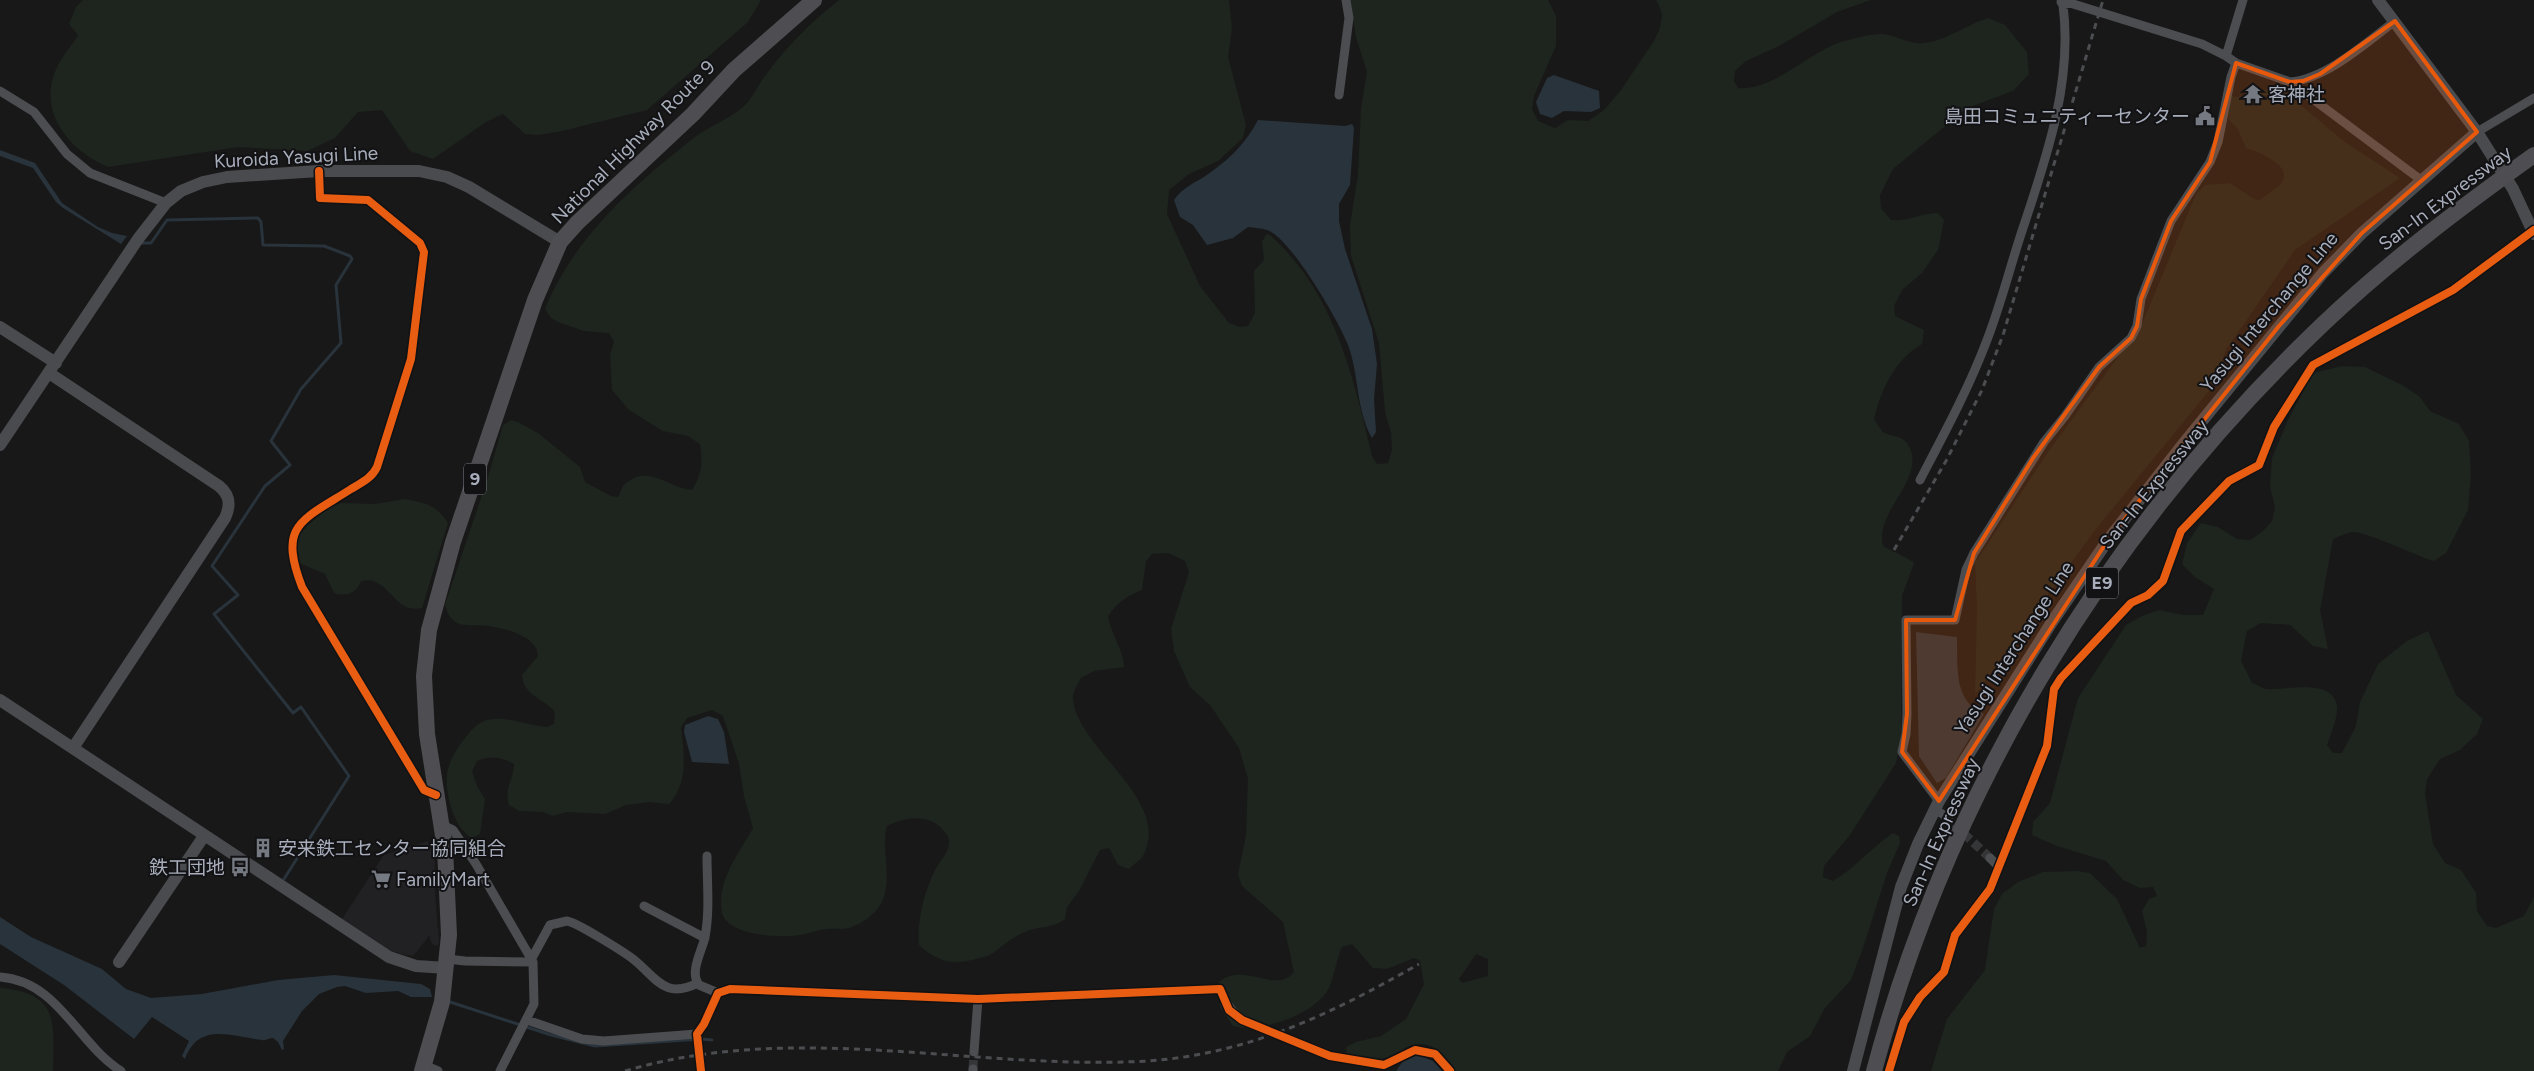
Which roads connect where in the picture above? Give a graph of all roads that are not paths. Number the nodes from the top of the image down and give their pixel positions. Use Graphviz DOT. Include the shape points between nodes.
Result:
graph roads {
  1 [pos="814,0"];
  2 [pos="1346,0"];
  3 [pos="2243,0"];
  4 [pos="2378,0"];
  5 [pos="2062,3"];
  6 [pos="2395,21"];
  7 [pos="2226,56"];
  8 [pos="2236,64"];
  9 [pos="2290,82"];
  10 [pos="0,91"];
  11 [pos="1339,95"];
  12 [pos="2534,98"];
  13 [pos="2477,132"];
  14 [pos="2534,155"];
  15 [pos="320,171"];
  16 [pos="2421,180"];
  17 [pos="166,203"];
  18 [pos="2534,232"];
  19 [pos="560,242"];
  20 [pos="0,326"];
  21 [pos="52,368"];
  22 [pos="0,445"];
  23 [pos="1920,480"];
  24 [pos="0,700"];
  25 [pos="73,748"];
  26 [pos="436,794"];
  27 [pos="1939,808"];
  28 [pos="441,824"];
  29 [pos="204,836"];
  30 [pos="707,856"];
  31 [pos="1990,858"];
  32 [pos="1999,867"];
  33 [pos="644,906"];
  34 [pos="705,938"];
  35 [pos="533,960"];
  36 [pos="119,962"];
  37 [pos="447,963"];
  38 [pos="0,977"];
  39 [pos="698,983"];
  40 [pos="718,993"];
  41 [pos="978,999"];
  42 [pos="525,1024"];
  43 [pos="1262,1029"];
  44 [pos="697,1034"];
  45 [pos="974,1052"];
  46 [pos="1330,1056"];
  47 [pos="428,1069"];
  48 [pos="121,1071"];
  49 [pos="500,1071"];
  50 [pos="701,1071"];
  51 [pos="1450,1071"];
  52 [pos="1853,1071"];
  53 [pos="1874,1071"];
  54 [pos="1889,1071"];
  1 -- 19 [label="highway, National Highway Route 9 / 9" via="734,70"];
  2 -- 11 [label="street" via="1350,18"];
  3 -- 7 [label="street"];
  4 -- 6 [label="main road"];
  5 -- 7 [label="street" via="2202,44"];
  5 -- 23 [label="street" via="2066,62 2049,143 1987,340 1952,419"];
  6 -- 9 [label="street" via="2320,74"];
  6 -- 13 [label="main road"];
  7 -- 8 [label="street"];
  8 -- 9 [label="street"];
  8 -- 27 [label="street" via="2223,124 2210,162 2171,222 2141,299 2137,326 2131,338 2099,367 2033,458 1974,553 1966,570 1955,620 1906,620 1908,714 1902,752"];
  9 -- 16 [label="street"];
  10 -- 17 [label="street" via="34,112 67,154 90,172"];
  12 -- 13 [label="street"];
  13 -- 16 [label="main road, Yasugi Interchange Line"];
  13 -- 18 [label="main road" via="2513,189"];
  14 -- 53 [label="highway, San-In Expressway / E9" via="2373,279 2271,376 2170,491 2102,582 2035,686 1963,823 1905,969"];
  15 -- 17 [label="main road, Kuroida Yasugi Line" via="227,176 182,191"];
  15 -- 19 [label="main road, Kuroida Yasugi Line" via="419,172 447,178 469,186"];
  15 -- 26 [label="street" via="320,198 368,200 420,243 424,252 411,359 377,467 366,480 318,510 297,528 291,542 293,564 302,587 424,790"];
  16 -- 27 [label="main road, Yasugi Interchange Line" via="2323,273 2108,540 2052,622"];
  17 -- 21 [label="main road, Kuroida Yasugi Line" via="138,239"];
  18 -- 32 [label="street" via="2453,290 2313,365 2274,427 2259,465 2229,481 2180,531 2163,581 2148,595 2131,602 2054,689 2047,746"];
  19 -- 26 [label="highway, National Highway Route 9 / 9" via="535,300 453,542 433,612 424,676 427,734"];
  20 -- 21 [label="main road"];
  21 -- 22 [label="main road, Kuroida Yasugi Line"];
  21 -- 25 [label="main road" via="218,486 229,501 225,518"];
  24 -- 25 [label="main road"];
  25 -- 29 [label="main road"];
  26 -- 28 [label="highway, National Highway Route 9 / 9"];
  27 -- 52 [label="main road, Yasugi Interchange Line" via="1901,887"];
  28 -- 35 [label="street" via="453,830"];
  28 -- 37 [label="highway, National Highway Route 9 / 9" via="448,877"];
  29 -- 36 [label="main road"];
  29 -- 37 [label="main road" via="389,958 416,966"];
  30 -- 34 [label="street"];
  31 -- 32 [label="street"];
  32 -- 54 [label="street" via="1990,889 1955,935 1944,972 1920,997 1904,1022"];
  33 -- 34 [label="street"];
  34 -- 39 [label="street" via="696,970"];
  35 -- 37 [label="street"];
  35 -- 39 [label="street" via="550,925 567,921 626,954 668,988 682,990"];
  35 -- 42 [label="street" via="534,1004"];
  37 -- 47 [label="highway, National Highway Route 9 / 9"];
  38 -- 48 [label="street" via="28,983 48,996 88,1042"];
  39 -- 40 [label="street"];
  40 -- 41 [label="street" via="730,989"];
  40 -- 44 [label="street"];
  41 -- 43 [label="street" via="1220,989 1229,1010"];
  41 -- 45 [label="street"];
  42 -- 44 [label="street" via="604,1042"];
  42 -- 49 [label="street"];
  44 -- 50 [label="street"];
  46 -- 51 [label="street" via="1384,1065 1415,1050 1435,1054"];
}
